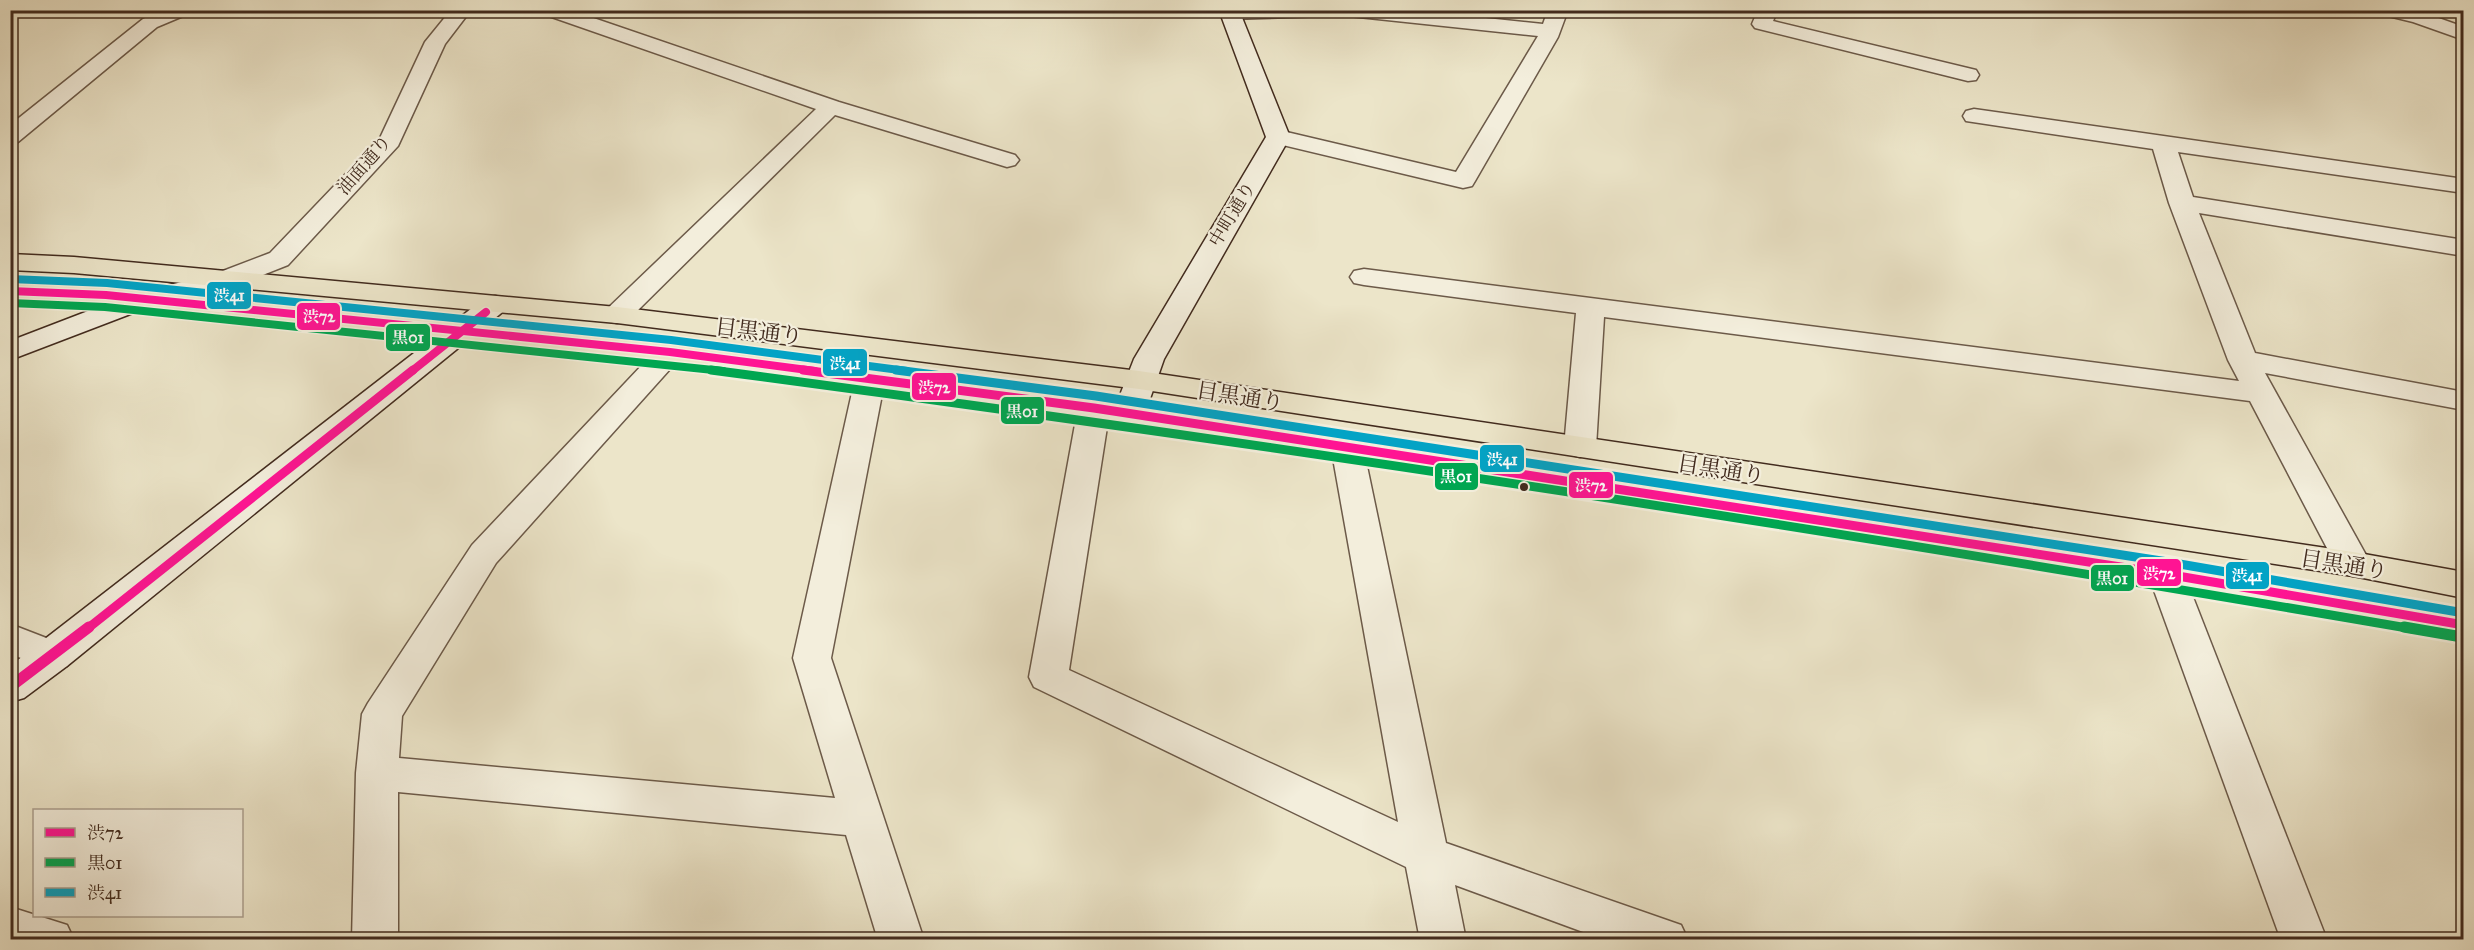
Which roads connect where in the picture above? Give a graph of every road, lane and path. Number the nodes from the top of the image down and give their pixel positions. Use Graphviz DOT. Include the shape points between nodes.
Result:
graph roads {
  1 [pos="180,10"];
  2 [pos="462,10"];
  3 [pos="550,10"];
  4 [pos="1325,10"];
  5 [pos="1349,10"];
  6 [pos="1768,10"];
  7 [pos="2387,10"];
  8 [pos="1229,12"];
  9 [pos="1554,21"];
  10 [pos="2463,34"];
  11 [pos="1968,75"];
  12 [pos="831,107"];
  13 [pos="1974,116"];
  14 [pos="10,136"];
  15 [pos="1278,137"];
  16 [pos="2164,145"];
  17 [pos="1007,160"];
  18 [pos="2463,186"];
  19 [pos="2182,203"];
  20 [pos="2463,248"];
  21 [pos="10,262"];
  22 [pos="1364,277"];
  23 [pos="225,280"];
  24 [pos="10,291"];
  25 [pos="144,299"];
  26 [pos="495,304"];
  27 [pos="1591,306"];
  28 [pos="617,315"];
  29 [pos="464,330"];
  30 [pos="10,351"];
  31 [pos="670,352"];
  32 [pos="2243,360"];
  33 [pos="870,380"];
  34 [pos="1139,380"];
  35 [pos="2261,393"];
  36 [pos="2463,401"];
  37 [pos="1111,411"];
  38 [pos="1347,447"];
  39 [pos="1580,447"];
  40 [pos="2354,564"];
  41 [pos="2166,574"];
  42 [pos="2463,585"];
  43 [pos="2463,625"];
  44 [pos="10,638"];
  45 [pos="53,656"];
  46 [pos="10,687"];
  47 [pos="377,773"];
  48 [pos="862,819"];
  49 [pos="1428,856"];
  50 [pos="10,928"];
  51 [pos="51,939"];
  52 [pos="375,939"];
  53 [pos="901,939"];
  54 [pos="1443,939"];
  55 [pos="1665,939"];
  56 [pos="2304,939"];
  1 -- 14 [label="street" via="150,23"];
  2 -- 23 [label="street, 油面通り" via="435,42 390,141 279,259"];
  3 -- 12 [label="street"];
  4 -- 8 [label="street"];
  5 -- 9 [label="street"];
  6 -- 11 [label="street" via="1762,24"];
  7 -- 10 [label="street"];
  8 -- 15 [label="street"];
  9 -- 15 [label="street" via="1463,182"];
  12 -- 17 [label="street"];
  12 -- 28 [label="street"];
  13 -- 16 [label="street"];
  15 -- 34 [label="street, 中町通り"];
  16 -- 18 [label="street"];
  16 -- 19 [label="street"];
  19 -- 20 [label="street"];
  19 -- 32 [label="street"];
  21 -- 23 [label="main road, 目黒通り"];
  22 -- 27 [label="street"];
  23 -- 25 [label="street, 油面通り"];
  23 -- 26 [label="main road, 目黒通り"];
  24 -- 25 [label="main road, 目黒通り"];
  25 -- 29 [label="main road, 目黒通り"];
  25 -- 30 [label="street, 油面通り"];
  26 -- 28 [label="main road, 目黒通り"];
  26 -- 29 [label="street"];
  27 -- 35 [label="street"];
  27 -- 39 [label="street"];
  28 -- 34 [label="main road, 目黒通り"];
  29 -- 31 [label="main road, 目黒通り"];
  29 -- 45 [label="street"];
  31 -- 33 [label="main road, 目黒通り"];
  31 -- 47 [label="street" via="484,554 382,714"];
  32 -- 35 [label="street"];
  32 -- 36 [label="street"];
  33 -- 37 [label="main road, 目黒通り"];
  33 -- 48 [label="street" via="812,658"];
  34 -- 37 [label="street, 中町通り"];
  34 -- 39 [label="main road, 目黒通り"];
  35 -- 40 [label="street"];
  37 -- 38 [label="main road, 目黒通り"];
  37 -- 49 [label="street, 中町通り" via="1047,677"];
  38 -- 41 [label="main road, 目黒通り"];
  38 -- 49 [label="street"];
  39 -- 40 [label="main road, 目黒通り"];
  40 -- 42 [label="main road, 目黒通り"];
  41 -- 43 [label="main road, 目黒通り"];
  41 -- 56 [label="street"];
  44 -- 45 [label="street"];
  45 -- 46 [label="street"];
  47 -- 48 [label="street"];
  47 -- 52 [label="street"];
  48 -- 53 [label="street"];
  49 -- 54 [label="street"];
  49 -- 55 [label="street"];
  50 -- 51 [label="street"];
}
